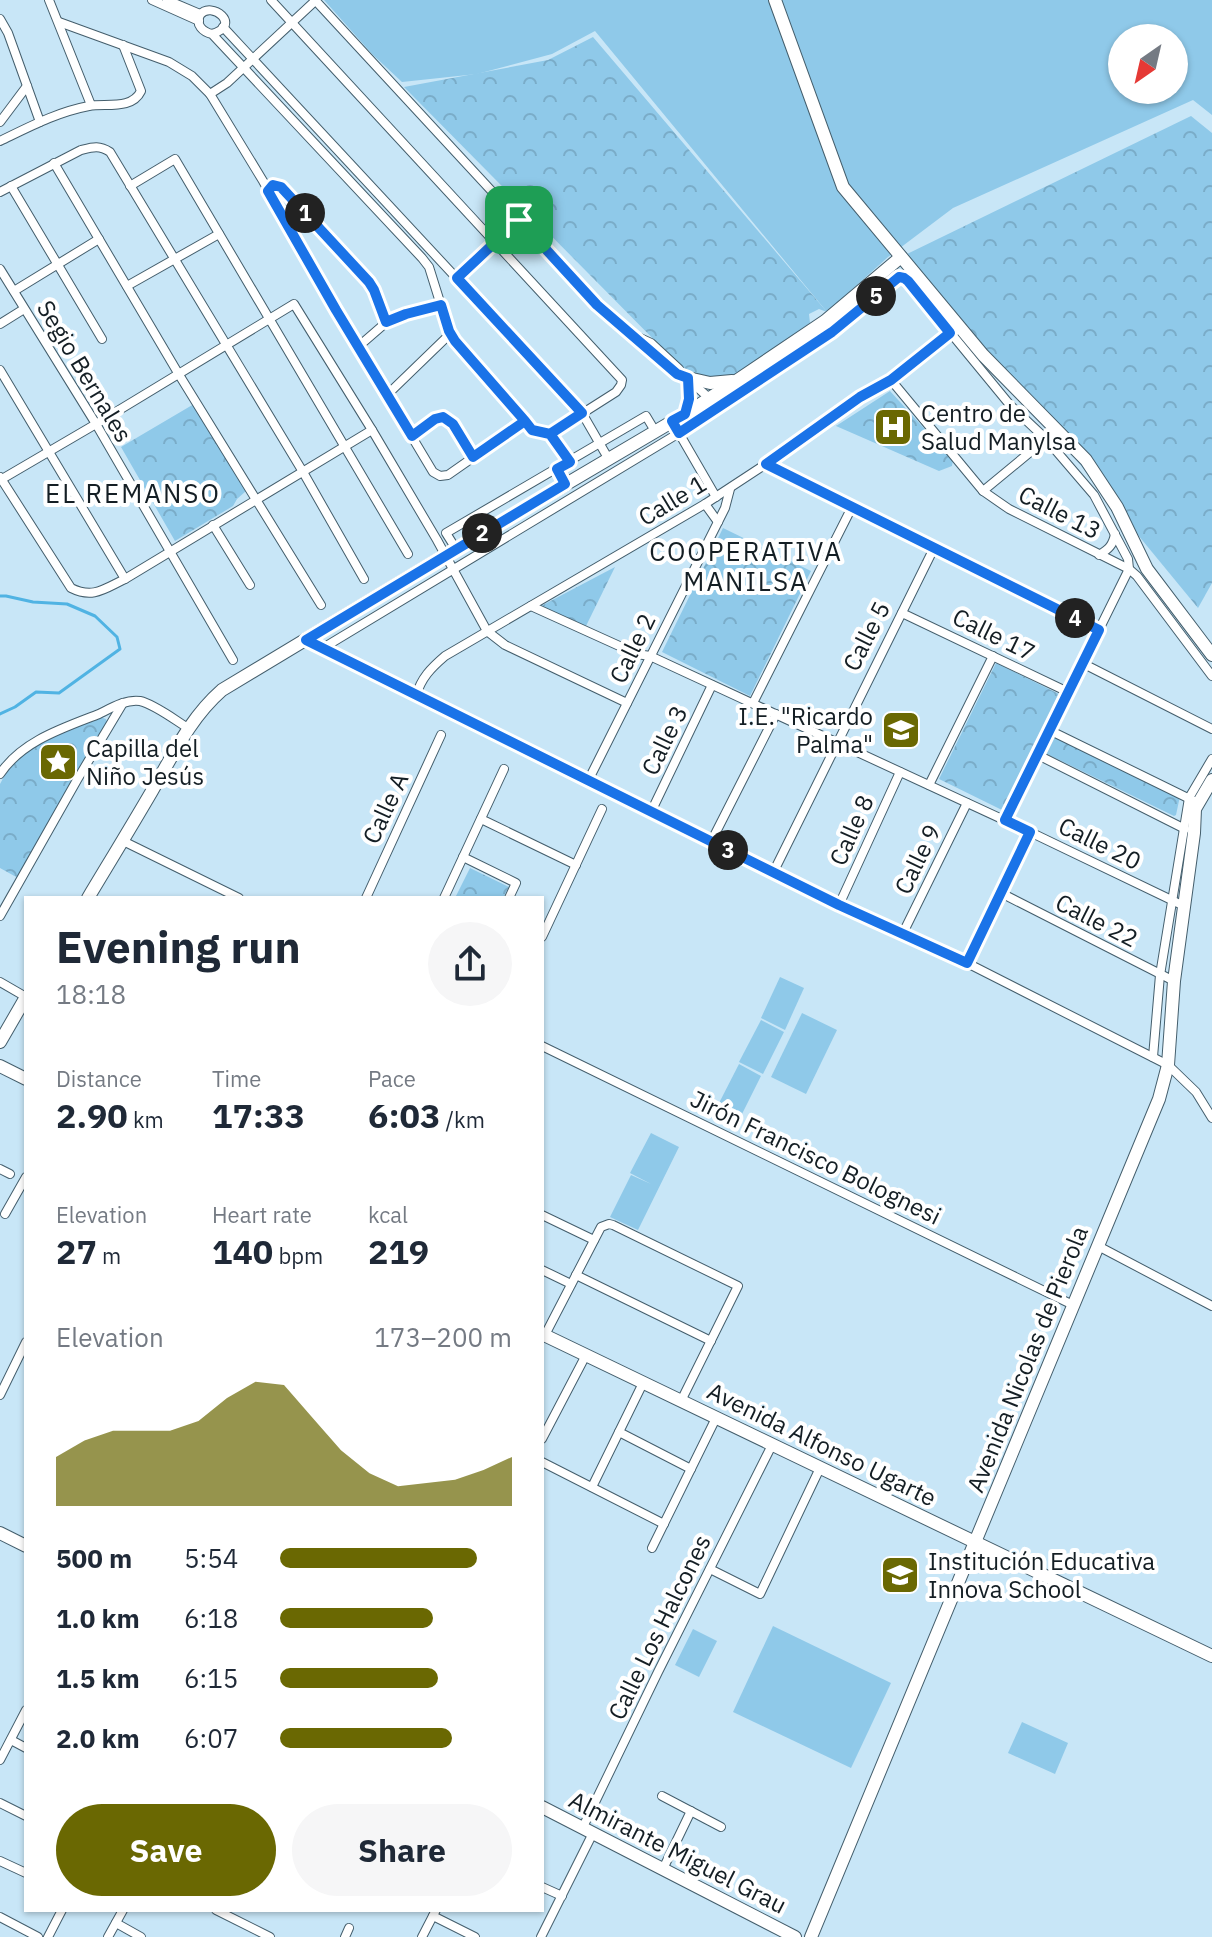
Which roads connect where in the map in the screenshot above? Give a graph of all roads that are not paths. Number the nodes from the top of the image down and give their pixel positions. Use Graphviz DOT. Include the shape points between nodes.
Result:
graph roads {
  1 [pos="49,0"];
  2 [pos="152,0"];
  3 [pos="167,0"];
  4 [pos="271,0"];
  5 [pos="315,0"];
  6 [pos="775,0"];
  7 [pos="212,4"];
  8 [pos="199,18"];
  9 [pos="0,19"];
  10 [pos="59,22"];
  11 [pos="292,23"];
  12 [pos="223,27"];
  13 [pos="212,34"];
  14 [pos="123,45"];
  15 [pos="253,58"];
  16 [pos="243,67"];
  17 [pos="27,86"];
  18 [pos="210,94"];
  19 [pos="91,105"];
  20 [pos="0,122"];
  21 [pos="40,122"];
  22 [pos="0,141"];
  23 [pos="54,163"];
  24 [pos="11,186"];
  25 [pos="130,186"];
  26 [pos="268,191"];
  27 [pos="0,192"];
  28 [pos="519,220"];
  29 [pos="219,234"];
  30 [pos="99,239"];
  31 [pos="495,242"];
  32 [pos="901,257"];
  33 [pos="174,258"];
  34 [pos="58,264"];
  35 [pos="0,269"];
  36 [pos="457,278"];
  37 [pos="127,286"];
  38 [pos="14,291"];
  39 [pos="441,305"];
  40 [pos="24,309"];
  41 [pos="270,319"];
  42 [pos="386,322"];
  43 [pos="0,324"];
  44 [pos="451,333"];
  45 [pos="950,333"];
  46 [pos="102,339"];
  47 [pos="226,345"];
  48 [pos="359,346"];
  49 [pos="0,370"];
  50 [pos="178,373"];
  51 [pos="688,378"];
  52 [pos="739,379"];
  53 [pos="891,380"];
  54 [pos="388,394"];
  55 [pos="709,398"];
  56 [pos="582,413"];
  57 [pos="685,414"];
  58 [pos="525,421"];
  59 [pos="672,421"];
  60 [pos="96,424"];
  61 [pos="372,430"];
  62 [pos="655,431"];
  63 [pos="679,433"];
  64 [pos="550,434"];
  65 [pos="412,436"];
  66 [pos="1046,439"];
  67 [pos="600,444"];
  68 [pos="344,447"];
  69 [pos="50,452"];
  70 [pos="473,457"];
  71 [pos="608,458"];
  72 [pos="570,462"];
  73 [pos="766,464"];
  74 [pos="557,469"];
  75 [pos="303,472"];
  76 [pos="1,478"];
  77 [pos="565,484"];
  78 [pos="730,488"];
  79 [pos="983,491"];
  80 [pos="716,497"];
  81 [pos="256,500"];
  82 [pos="705,504"];
  83 [pos="852,507"];
  84 [pos="718,522"];
  85 [pos="213,525"];
  86 [pos="1115,534"];
  87 [pos="934,548"];
  88 [pos="170,551"];
  89 [pos="451,552"];
  90 [pos="408,554"];
  91 [pos="1099,555"];
  92 [pos="1129,569"];
  93 [pos="453,570"];
  94 [pos="125,579"];
  95 [pos="364,579"];
  96 [pos="250,585"];
  97 [pos="321,605"];
  98 [pos="531,606"];
  99 [pos="902,613"];
  100 [pos="1099,630"];
  101 [pos="487,631"];
  102 [pos="306,640"];
  103 [pos="323,648"];
  104 [pos="1212,655"];
  105 [pos="650,656"];
  106 [pos="993,656"];
  107 [pos="233,660"];
  108 [pos="1082,663"];
  109 [pos="1212,676"];
  110 [pos="712,685"];
  111 [pos="1068,692"];
  112 [pos="416,696"];
  113 [pos="123,703"];
  114 [pos="627,703"];
  115 [pos="753,703"];
  116 [pos="776,714"];
  117 [pos="188,728"];
  118 [pos="1212,729"];
  119 [pos="1049,730"];
  120 [pos="441,735"];
  121 [pos="837,742"];
  122 [pos="1036,754"];
  123 [pos="1212,759"];
  124 [pos="504,769"];
  125 [pos="900,772"];
  126 [pos="0,774"];
  127 [pos="1212,780"];
  128 [pos="588,781"];
  129 [pos="929,785"];
  130 [pos="1194,800"];
  131 [pos="967,803"];
  132 [pos="602,809"];
  133 [pos="651,812"];
  134 [pos="481,819"];
  135 [pos="1005,820"];
  136 [pos="1189,830"];
  137 [pos="1030,832"];
  138 [pos="123,841"];
  139 [pos="711,842"];
  140 [pos="463,857"];
  141 [pos="576,865"];
  142 [pos="773,873"];
  143 [pos="1001,893"];
  144 [pos="89,896"];
  145 [pos="235,896"];
  146 [pos="367,896"];
  147 [pos="445,896"];
  148 [pos="510,896"];
  149 [pos="1178,903"];
  150 [pos="839,905"];
  151 [pos="2,910"];
  152 [pos="544,933"];
  153 [pos="903,933"];
  154 [pos="967,963"];
  155 [pos="1160,975"];
  156 [pos="1174,981"];
  157 [pos="0,982"];
  158 [pos="24,996"];
  159 [pos="24,1000"];
  160 [pos="0,1042"];
  161 [pos="544,1047"];
  162 [pos="1153,1057"];
  163 [pos="1168,1065"];
  164 [pos="0,1066"];
  165 [pos="24,1078"];
  166 [pos="1212,1118"];
  167 [pos="0,1169"];
  168 [pos="10,1174"];
  169 [pos="24,1181"];
  170 [pos="5,1214"];
  171 [pos="544,1216"];
  172 [pos="594,1240"];
  173 [pos="1098,1246"];
  174 [pos="544,1271"];
  175 [pos="574,1280"];
  176 [pos="1073,1305"];
  177 [pos="1212,1306"];
  178 [pos="544,1333"];
  179 [pos="544,1335"];
  180 [pos="711,1341"];
  181 [pos="24,1346"];
  182 [pos="586,1355"];
  183 [pos="643,1383"];
  184 [pos="1,1391"];
  185 [pos="681,1401"];
  186 [pos="716,1418"];
  187 [pos="619,1432"];
  188 [pos="544,1435"];
  189 [pos="772,1445"];
  190 [pos="544,1463"];
  191 [pos="820,1468"];
  192 [pos="691,1469"];
  193 [pos="592,1487"];
  194 [pos="664,1524"];
  195 [pos="0,1533"];
  196 [pos="976,1541"];
  197 [pos="24,1545"];
  198 [pos="652,1548"];
  199 [pos="710,1569"];
  200 [pos="1212,1656"];
  201 [pos="24,1714"];
  202 [pos="11,1740"];
  203 [pos="24,1747"];
  204 [pos="0,1760"];
  205 [pos="662,1796"];
  206 [pos="0,1803"];
  207 [pos="544,1808"];
  208 [pos="691,1811"];
  209 [pos="24,1815"];
  210 [pos="721,1827"];
  211 [pos="588,1830"];
  212 [pos="0,1861"];
  213 [pos="663,1869"];
  214 [pos="24,1872"];
  215 [pos="544,1888"];
  216 [pos="562,1896"];
  217 [pos="61,1912"];
  218 [pos="122,1912"];
  219 [pos="220,1912"];
  220 [pos="434,1913"];
  221 [pos="0,1917"];
  222 [pos="116,1923"];
  223 [pos="349,1928"];
  224 [pos="38,1937"];
  225 [pos="48,1937"];
  226 [pos="108,1937"];
  227 [pos="141,1937"];
  228 [pos="270,1937"];
  229 [pos="345,1937"];
  230 [pos="422,1937"];
  231 [pos="475,1937"];
  232 [pos="541,1937"];
  233 [pos="795,1937"];
  234 [pos="811,1937"];
  1 -- 10 [label="street"];
  2 -- 8 [label="street"];
  3 -- 8 [label="street"];
  4 -- 11 [label="street"];
  5 -- 11 [label="street"];
  5 -- 28 [label="street"];
  6 -- 32 [label="street" via="843,187"];
  7 -- 8 [label="street"];
  7 -- 12 [label="street" via="223,14"];
  8 -- 13 [label="street" via="201,28"];
  9 -- 17 [label="street"];
  10 -- 14 [label="street"];
  10 -- 19 [label="street"];
  11 -- 15 [label="street"];
  11 -- 31 [label="street"];
  12 -- 13 [label="street"];
  12 -- 15 [label="street"];
  13 -- 16 [label="street"];
  14 -- 18 [label="street" via="187,72"];
  14 -- 19 [label="street" via="139,96 126,103"];
  15 -- 16 [label="street"];
  15 -- 36 [label="street"];
  16 -- 18 [label="street"];
  16 -- 39 [label="street" via="422,258"];
  17 -- 20 [label="street"];
  17 -- 21 [label="street"];
  18 -- 26 [label="street"];
  19 -- 21 [label="street"];
  21 -- 22 [label="street"];
  23 -- 24 [label="street"];
  23 -- 25 [label="street" via="102,147"];
  23 -- 30 [label="street"];
  24 -- 27 [label="street"];
  24 -- 34 [label="street"];
  25 -- 29 [label="street" via="175,159"];
  25 -- 33 [label="street"];
  26 -- 42 [label="street" via="273,185 281,187 369,282"];
  26 -- 48 [label="street"];
  28 -- 31 [label="street"];
  28 -- 51 [label="street" via="597,305 631,336 651,343"];
  29 -- 33 [label="street"];
  29 -- 41 [label="street"];
  30 -- 34 [label="street"];
  30 -- 37 [label="street"];
  31 -- 36 [label="street"];
  31 -- 56 [label="street" via="622,380 616,392"];
  32 -- 52 [label="street" via="825,321"];
  32 -- 104 [label="street" via="983,355 1086,460 1117,507 1147,569"];
  33 -- 37 [label="street"];
  33 -- 47 [label="street"];
  34 -- 38 [label="street"];
  34 -- 46 [label="street"];
  35 -- 38 [label="street, Segio Bernales"];
  36 -- 56 [label="street"];
  37 -- 50 [label="street"];
  38 -- 40 [label="street, Segio Bernales"];
  39 -- 42 [label="street"];
  39 -- 44 [label="street"];
  40 -- 43 [label="street"];
  40 -- 60 [label="street, Segio Bernales"];
  41 -- 47 [label="street"];
  41 -- 61 [label="street" via="294,304"];
  41 -- 68 [label="street"];
  42 -- 48 [label="street"];
  44 -- 54 [label="street"];
  44 -- 58 [label="street"];
  45 -- 53 [label="street, Calle 1"];
  45 -- 63 [label="street" via="899,277 832,332"];
  45 -- 66 [label="street"];
  47 -- 50 [label="street"];
  47 -- 75 [label="street"];
  48 -- 54 [label="street"];
  49 -- 69 [label="street"];
  50 -- 60 [label="street"];
  50 -- 81 [label="street"];
  51 -- 52 [label="street" via="719,383"];
  51 -- 55 [label="street"];
  51 -- 57 [label="street"];
  52 -- 55 [label="street"];
  53 -- 73 [label="street, Calle 1"];
  53 -- 79 [label="street, Calle 13"];
  54 -- 65 [label="street"];
  55 -- 57 [label="street"];
  56 -- 64 [label="street"];
  56 -- 67 [label="street"];
  57 -- 59 [label="street"];
  58 -- 64 [label="street" via="532,430"];
  58 -- 70 [label="street"];
  59 -- 62 [label="street"];
  59 -- 63 [label="street"];
  60 -- 69 [label="street"];
  60 -- 88 [label="street, Segio Bernales"];
  61 -- 68 [label="street"];
  61 -- 89 [label="street"];
  62 -- 67 [label="street" via="646,416"];
  62 -- 71 [label="street"];
  63 -- 80 [label="street"];
  63 -- 93 [label="street"];
  64 -- 72 [label="street"];
  65 -- 70 [label="street" via="443,417"];
  65 -- 70 [label="street" via="436,475 448,475"];
  66 -- 79 [label="street"];
  66 -- 86 [label="street" via="1094,495"];
  67 -- 71 [label="street"];
  67 -- 72 [label="street"];
  68 -- 75 [label="street"];
  68 -- 90 [label="street"];
  69 -- 76 [label="street"];
  69 -- 94 [label="street"];
  71 -- 77 [label="street"];
  72 -- 74 [label="street"];
  73 -- 78 [label="street, Calle 1"];
  73 -- 83 [label="street"];
  74 -- 77 [label="street"];
  74 -- 89 [label="street" via="446,533"];
  75 -- 81 [label="street"];
  75 -- 95 [label="street"];
  76 -- 94 [label="street" via="71,588 83,594 98,592"];
  77 -- 89 [label="street"];
  78 -- 80 [label="street, Calle 1"];
  78 -- 84 [label="street, Calle 2"];
  79 -- 91 [label="street, Calle 13"];
  80 -- 82 [label="street, Calle 1"];
  81 -- 85 [label="street"];
  81 -- 97 [label="street"];
  82 -- 84 [label="street"];
  82 -- 98 [label="street, Calle 1"];
  83 -- 87 [label="street"];
  83 -- 115 [label="street"];
  84 -- 105 [label="street, Calle 2"];
  85 -- 88 [label="street"];
  85 -- 96 [label="street"];
  86 -- 91 [label="street" via="1109,549"];
  86 -- 92 [label="street"];
  87 -- 99 [label="street, Calle 5"];
  87 -- 100 [label="street"];
  88 -- 94 [label="street"];
  88 -- 107 [label="street, Segio Bernales"];
  89 -- 93 [label="street"];
  89 -- 102 [label="street"];
  91 -- 92 [label="street, Calle 13"];
  92 -- 100 [label="street"];
  92 -- 109 [label="street, Calle 13"];
  93 -- 101 [label="street"];
  93 -- 103 [label="street"];
  98 -- 101 [label="street, Calle 1"];
  98 -- 105 [label="street, Calle 20"];
  99 -- 106 [label="street, Calle 17"];
  99 -- 121 [label="street, Calle 5"];
  100 -- 108 [label="street"];
  101 -- 112 [label="street, Calle 1" via="435,664"];
  101 -- 114 [label="street" via="505,645"];
  102 -- 103 [label="street"];
  102 -- 117 [label="street" via="222,690"];
  103 -- 112 [label="street"];
  105 -- 110 [label="street, Calle 20"];
  105 -- 114 [label="street, Calle 2"];
  106 -- 111 [label="street, Calle 17"];
  106 -- 129 [label="street"];
  108 -- 111 [label="street"];
  108 -- 118 [label="street"];
  110 -- 115 [label="street, Calle 20"];
  110 -- 133 [label="street, Calle 3"];
  111 -- 119 [label="street"];
  112 -- 128 [label="street"];
  113 -- 117 [label="street" via="148,704"];
  113 -- 126 [label="street" via="48,734"];
  113 -- 151 [label="street"];
  114 -- 128 [label="street, Calle 2"];
  115 -- 116 [label="street, Calle 20"];
  116 -- 121 [label="street, Calle 20"];
  116 -- 139 [label="street"];
  117 -- 138 [label="street"];
  119 -- 122 [label="street"];
  119 -- 130 [label="street"];
  120 -- 146 [label="street, Calle A"];
  121 -- 125 [label="street, Calle 20"];
  121 -- 142 [label="street, Calle 5"];
  122 -- 135 [label="street"];
  122 -- 136 [label="street"];
  123 -- 130 [label="street"];
  124 -- 134 [label="street"];
  125 -- 129 [label="street, Calle 20"];
  125 -- 150 [label="street, Calle 8"];
  127 -- 130 [label="street, Avenida Nicolas de Pierola"];
  128 -- 133 [label="street"];
  129 -- 131 [label="street, Calle 20"];
  130 -- 136 [label="street, Avenida Nicolas de Pierola"];
  131 -- 135 [label="street, Calle 20"];
  131 -- 153 [label="street, Calle 9"];
  132 -- 141 [label="street"];
  133 -- 139 [label="street"];
  134 -- 140 [label="street"];
  134 -- 141 [label="street"];
  135 -- 137 [label="street, Calle 20"];
  136 -- 149 [label="street, Avenida Nicolas de Pierola"];
  137 -- 143 [label="street"];
  137 -- 149 [label="street, Calle 20"];
  138 -- 144 [label="street"];
  138 -- 145 [label="street"];
  139 -- 142 [label="street"];
  140 -- 147 [label="street"];
  140 -- 148 [label="street" via="516,883"];
  141 -- 152 [label="street"];
  142 -- 150 [label="street"];
  143 -- 154 [label="street"];
  143 -- 155 [label="street, Calle 22"];
  149 -- 155 [label="street"];
  149 -- 156 [label="street, Avenida Nicolas de Pierola"];
  150 -- 153 [label="street"];
  153 -- 154 [label="street"];
  154 -- 162 [label="street"];
  155 -- 156 [label="street, Calle 22"];
  155 -- 162 [label="street"];
  156 -- 163 [label="street, Avenida Nicolas de Pierola"];
  157 -- 158 [label="street"];
  159 -- 160 [label="street"];
  161 -- 176 [label="street, Jirón Francisco Bolognesi"];
  162 -- 163 [label="street"];
  163 -- 166 [label="street" via="1196,1092"];
  163 -- 173 [label="street, Avenida Nicolas de Pierola"];
  164 -- 165 [label="street"];
  167 -- 168 [label="street"];
  169 -- 170 [label="street"];
  171 -- 172 [label="street"];
  172 -- 175 [label="street"];
  172 -- 180 [label="street" via="601,1227 613,1225 738,1286"];
  173 -- 176 [label="street, Avenida Nicolas de Pierola"];
  173 -- 177 [label="street"];
  174 -- 175 [label="street"];
  175 -- 178 [label="street"];
  175 -- 180 [label="street"];
  176 -- 196 [label="street, Avenida Nicolas de Pierola"];
  179 -- 182 [label="street, Avenida Alfonso Ugarte"];
  180 -- 185 [label="street"];
  181 -- 184 [label="street"];
  182 -- 183 [label="street, Avenida Alfonso Ugarte"];
  182 -- 188 [label="street"];
  183 -- 185 [label="street, Avenida Alfonso Ugarte"];
  183 -- 187 [label="street"];
  185 -- 186 [label="street, Avenida Alfonso Ugarte"];
  186 -- 189 [label="street, Avenida Alfonso Ugarte"];
  186 -- 192 [label="street"];
  187 -- 192 [label="street"];
  187 -- 193 [label="street"];
  189 -- 191 [label="street, Avenida Alfonso Ugarte"];
  189 -- 199 [label="street, Calle Los Halcones"];
  190 -- 193 [label="street"];
  191 -- 196 [label="street, Avenida Alfonso Ugarte"];
  191 -- 199 [label="street" via="760,1594"];
  192 -- 194 [label="street"];
  193 -- 194 [label="street"];
  194 -- 198 [label="street"];
  195 -- 197 [label="street"];
  196 -- 200 [label="street, Avenida Alfonso Ugarte"];
  196 -- 234 [label="street, Avenida Nicolas de Pierola"];
  199 -- 211 [label="street, Calle Los Halcones"];
  201 -- 202 [label="street"];
  202 -- 203 [label="street"];
  202 -- 204 [label="street"];
  205 -- 208 [label="street"];
  206 -- 209 [label="street"];
  207 -- 211 [label="street, Almirante Miguel Grau"];
  208 -- 210 [label="street"];
  208 -- 213 [label="street"];
  211 -- 213 [label="street, Almirante Miguel Grau"];
  211 -- 216 [label="street, Calle Los Halcones"];
  212 -- 214 [label="street"];
  213 -- 233 [label="street, Almirante Miguel Grau"];
  215 -- 216 [label="street"];
  216 -- 232 [label="street, Calle Los Halcones"];
  217 -- 225 [label="street"];
  218 -- 222 [label="street"];
  219 -- 228 [label="street"];
  220 -- 230 [label="street"];
  220 -- 231 [label="street"];
  221 -- 224 [label="street"];
  222 -- 226 [label="street"];
  222 -- 227 [label="street"];
  223 -- 229 [label="street"];
}
